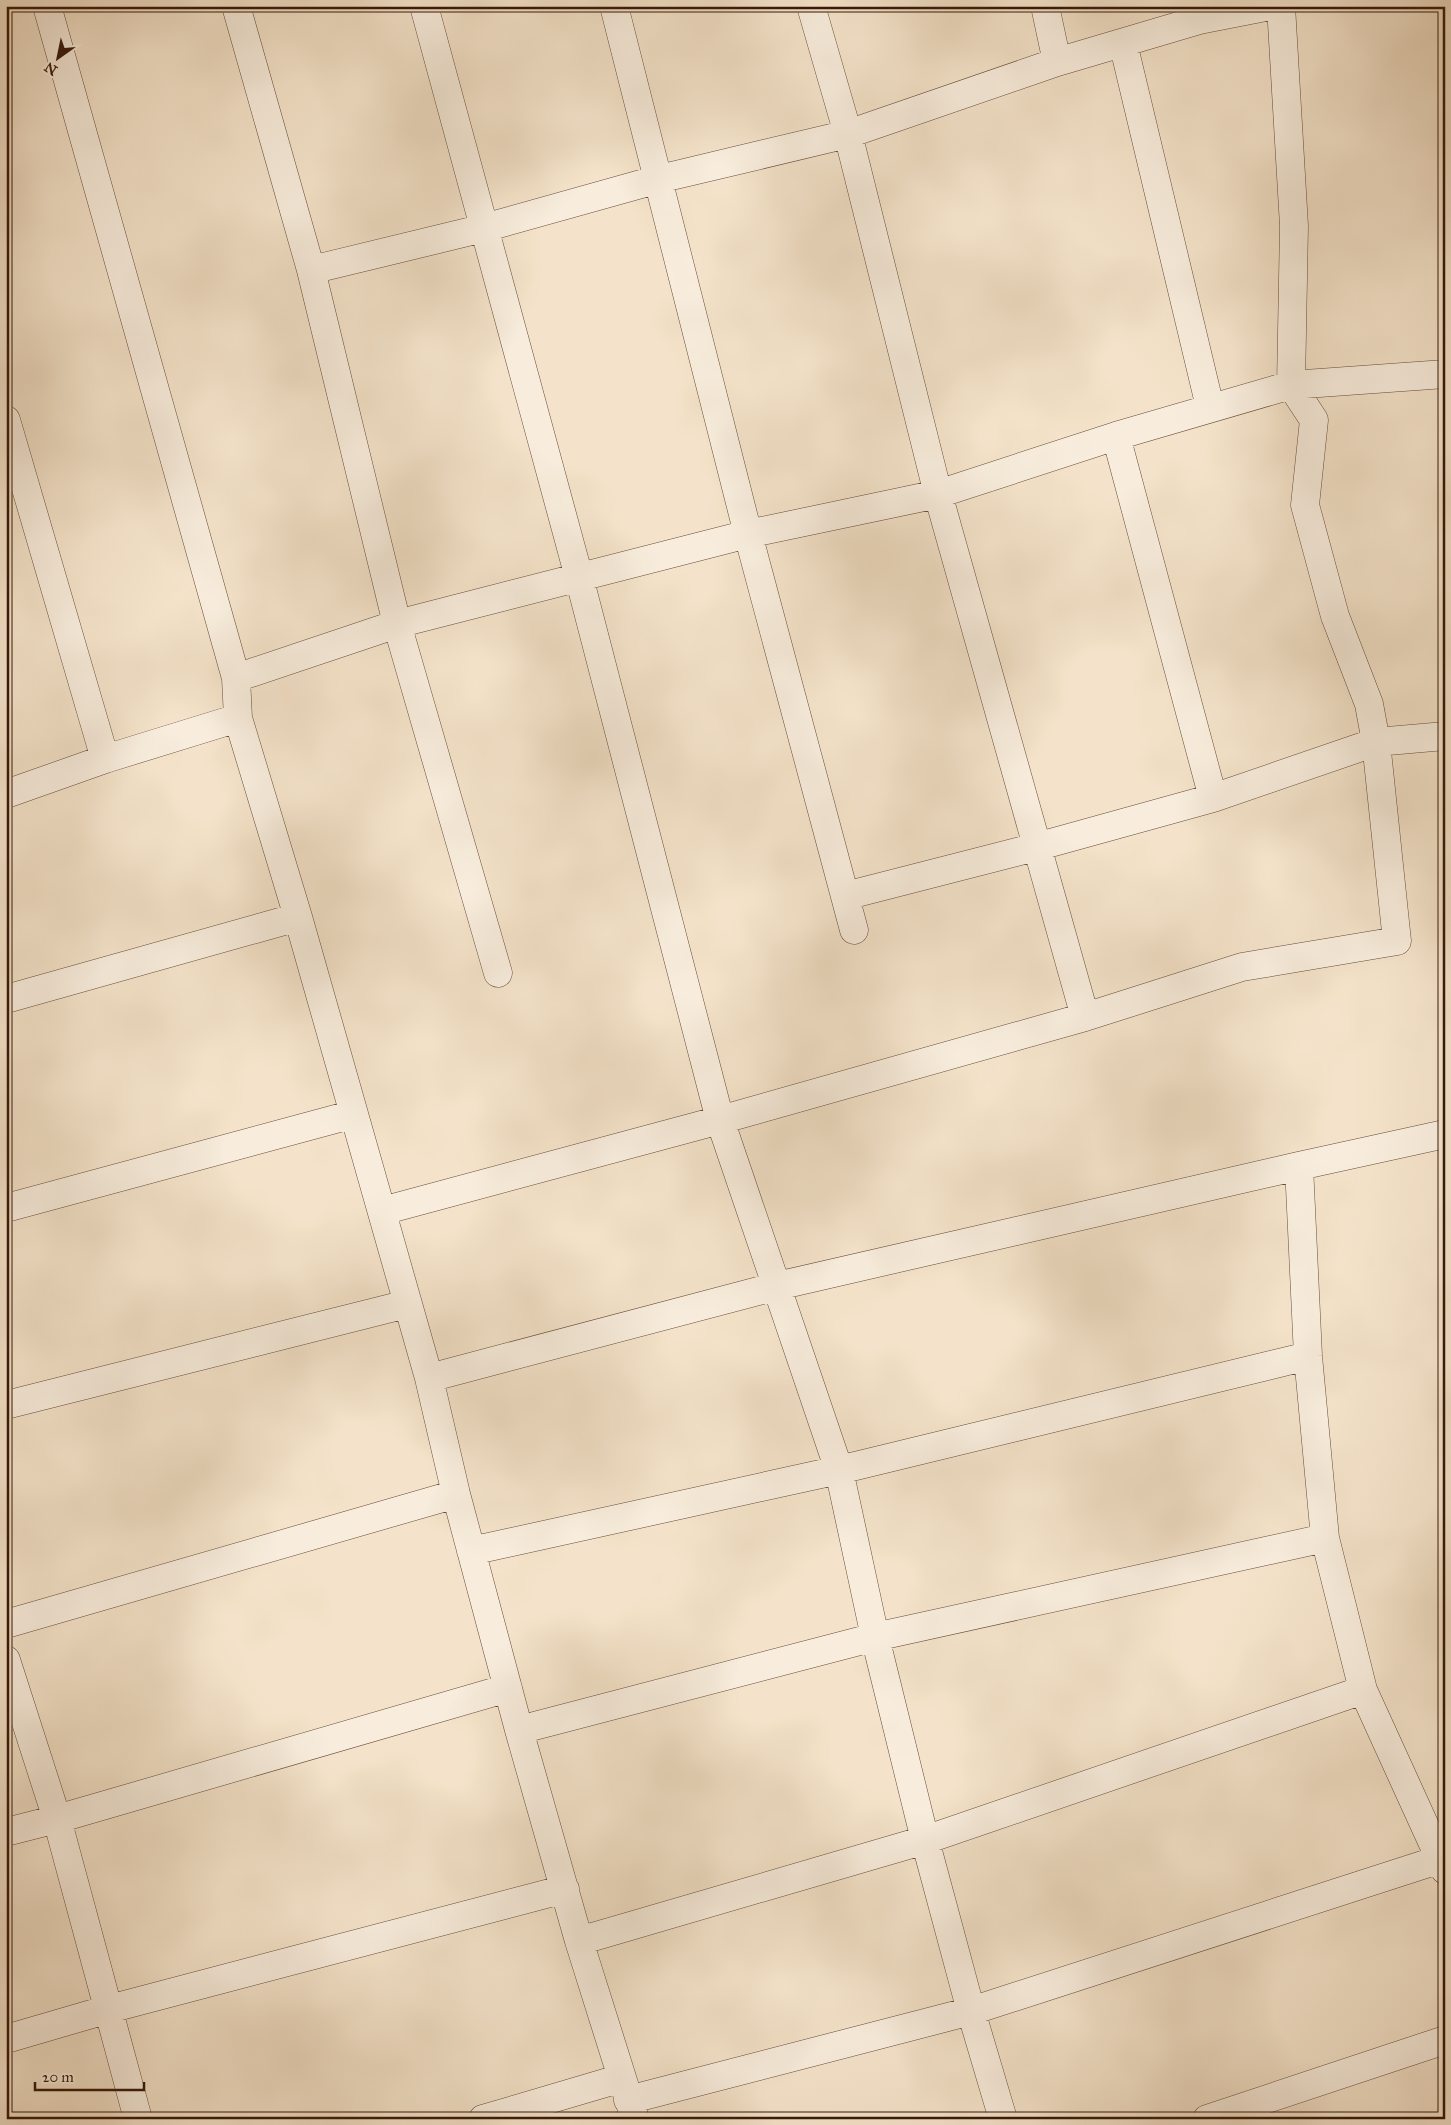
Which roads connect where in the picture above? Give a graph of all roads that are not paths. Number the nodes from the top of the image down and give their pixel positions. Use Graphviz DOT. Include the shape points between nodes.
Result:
graph roads {
  1 [pos="47,6"];
  2 [pos="236,6"];
  3 [pos="424,6"];
  4 [pos="614,6"];
  5 [pos="811,6"];
  6 [pos="1046,6"];
  7 [pos="1271,6"];
  8 [pos="1281,6"];
  9 [pos="1197,13"];
  10 [pos="1123,43"];
  11 [pos="1057,62"];
  12 [pos="848,134"];
  13 [pos="659,179"];
  14 [pos="484,228"];
  15 [pos="311,270"];
  16 [pos="1445,374"];
  17 [pos="1290,385"];
  18 [pos="1210,407"];
  19 [pos="6,420"];
  20 [pos="1116,436"];
  21 [pos="938,494"];
  22 [pos="748,534"];
  23 [pos="579,577"];
  24 [pos="397,624"];
  25 [pos="236,678"];
  26 [pos="238,718"];
  27 [pos="1445,736"];
  28 [pos="1376,742"];
  29 [pos="106,759"];
  30 [pos="6,794"];
  31 [pos="1213,798"];
  32 [pos="1036,847"];
  33 [pos="845,896"];
  34 [pos="298,917"];
  35 [pos="854,930"];
  36 [pos="498,973"];
  37 [pos="6,998"];
  38 [pos="1085,1017"];
  39 [pos="354,1114"];
  40 [pos="720,1120"];
  41 [pos="1445,1134"];
  42 [pos="1299,1166"];
  43 [pos="6,1208"];
  44 [pos="382,1211"];
  45 [pos="777,1286"];
  46 [pos="407,1304"];
  47 [pos="1308,1356"];
  48 [pos="429,1378"];
  49 [pos="6,1405"];
  50 [pos="839,1470"];
  51 [pos="456,1494"];
  52 [pos="1325,1538"];
  53 [pos="471,1551"];
  54 [pos="6,1624"];
  55 [pos="875,1638"];
  56 [pos="6,1660"];
  57 [pos="508,1688"];
  58 [pos="1363,1690"];
  59 [pos="520,1730"];
  60 [pos="57,1819"];
  61 [pos="6,1832"];
  62 [pos="925,1840"];
  63 [pos="1443,1865"];
  64 [pos="565,1889"];
  65 [pos="580,1941"];
  66 [pos="109,2009"];
  67 [pos="971,2011"];
  68 [pos="6,2039"];
  69 [pos="1445,2040"];
  70 [pos="628,2099"];
  71 [pos="138,2119"];
  72 [pos="483,2119"];
  73 [pos="1003,2119"];
  74 [pos="1207,2119"];
  1 -- 25 [label="street"];
  2 -- 15 [label="street"];
  3 -- 14 [label="street"];
  4 -- 13 [label="street"];
  5 -- 12 [label="street"];
  6 -- 11 [label="street"];
  7 -- 9 [label="street"];
  8 -- 17 [label="street" via="1294,226"];
  9 -- 10 [label="street"];
  10 -- 11 [label="street"];
  10 -- 18 [label="street"];
  11 -- 12 [label="street"];
  12 -- 13 [label="street"];
  12 -- 21 [label="street"];
  13 -- 14 [label="street"];
  13 -- 22 [label="street"];
  14 -- 15 [label="street"];
  14 -- 23 [label="street"];
  15 -- 24 [label="street"];
  16 -- 17 [label="street"];
  17 -- 18 [label="street"];
  17 -- 28 [label="street" via="1314,420 1305,505 1334,616 1369,704"];
  18 -- 20 [label="street"];
  19 -- 29 [label="street"];
  20 -- 21 [label="street"];
  20 -- 31 [label="street"];
  21 -- 22 [label="street"];
  21 -- 32 [label="street"];
  22 -- 23 [label="street"];
  22 -- 33 [label="street"];
  23 -- 24 [label="street"];
  23 -- 40 [label="street"];
  24 -- 25 [label="street"];
  24 -- 36 [label="street"];
  25 -- 26 [label="street"];
  26 -- 29 [label="street"];
  26 -- 34 [label="street"];
  27 -- 28 [label="street"];
  28 -- 31 [label="street"];
  28 -- 38 [label="street" via="1397,941 1242,967"];
  29 -- 30 [label="street"];
  31 -- 32 [label="street"];
  32 -- 33 [label="street"];
  32 -- 38 [label="street"];
  33 -- 35 [label="street"];
  34 -- 37 [label="street"];
  34 -- 39 [label="street"];
  38 -- 40 [label="street"];
  39 -- 43 [label="street"];
  39 -- 44 [label="street"];
  40 -- 44 [label="street"];
  40 -- 45 [label="street"];
  41 -- 42 [label="street"];
  42 -- 45 [label="street"];
  42 -- 47 [label="street"];
  44 -- 46 [label="street"];
  45 -- 48 [label="street"];
  45 -- 50 [label="street"];
  46 -- 48 [label="street"];
  46 -- 49 [label="street"];
  47 -- 50 [label="street"];
  47 -- 52 [label="street"];
  48 -- 51 [label="street"];
  50 -- 53 [label="street"];
  50 -- 55 [label="street"];
  51 -- 53 [label="street"];
  51 -- 54 [label="street"];
  52 -- 55 [label="street"];
  52 -- 58 [label="street"];
  53 -- 57 [label="street"];
  55 -- 59 [label="street"];
  55 -- 62 [label="street"];
  56 -- 60 [label="street"];
  57 -- 59 [label="street"];
  57 -- 60 [label="street"];
  58 -- 62 [label="street"];
  58 -- 63 [label="street"];
  59 -- 64 [label="street"];
  60 -- 61 [label="street"];
  60 -- 66 [label="street"];
  62 -- 65 [label="street"];
  62 -- 67 [label="street"];
  63 -- 67 [label="street"];
  64 -- 65 [label="street"];
  64 -- 66 [label="street"];
  65 -- 70 [label="street"];
  66 -- 68 [label="street"];
  66 -- 71 [label="street"];
  67 -- 70 [label="street"];
  67 -- 73 [label="street"];
  69 -- 74 [label="street"];
  70 -- 72 [label="street"];
}
